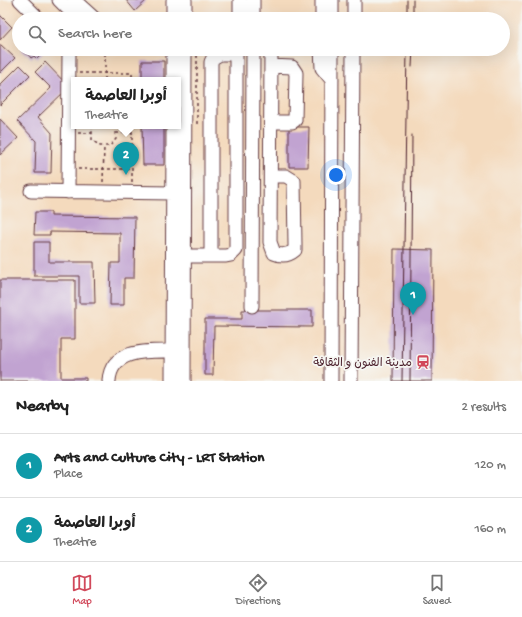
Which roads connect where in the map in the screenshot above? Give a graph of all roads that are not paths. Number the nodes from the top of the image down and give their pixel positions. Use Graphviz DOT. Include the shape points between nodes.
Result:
graph roads {
  1 [pos="20,0"];
  2 [pos="59,0"];
  3 [pos="74,0"];
  4 [pos="173,0"];
  5 [pos="185,0"];
  6 [pos="240,0"];
  7 [pos="253,0"];
  8 [pos="322,0"];
  9 [pos="332,0"];
  10 [pos="354,0"];
  11 [pos="32,12"];
  12 [pos="71,12"];
  13 [pos="87,12"];
  14 [pos="173,12"];
  15 [pos="185,12"];
  16 [pos="240,12"];
  17 [pos="253,12"];
  18 [pos="322,12"];
  19 [pos="332,12"];
  20 [pos="354,12"];
  21 [pos="69,56"];
  22 [pos="173,56"];
  23 [pos="185,56"];
  24 [pos="216,56"];
  25 [pos="236,56"];
  26 [pos="253,56"];
  27 [pos="271,56"];
  28 [pos="321,56"];
  29 [pos="332,56"];
  30 [pos="353,56"];
  31 [pos="271,66"];
  32 [pos="173,77"];
  33 [pos="332,80"];
  34 [pos="271,122"];
  35 [pos="173,129"];
  36 [pos="332,129"];
  37 [pos="353,129"];
  38 [pos="272,176"];
  39 [pos="31,191"];
  40 [pos="68,192"];
  41 [pos="173,193"];
  42 [pos="185,256"];
  43 [pos="211,256"];
  44 [pos="252,306"];
  45 [pos="178,351"];
  46 [pos="109,381"];
  47 [pos="172,381"];
  48 [pos="184,381"];
  49 [pos="331,381"];
  50 [pos="351,381"];
  1 -- 11 [label="street"];
  2 -- 12 [label="street"];
  3 -- 13 [label="street"];
  4 -- 14 [label="street"];
  5 -- 15 [label="street"];
  6 -- 16 [label="street"];
  7 -- 17 [label="street"];
  8 -- 18 [label="street"];
  9 -- 19 [label="street"];
  10 -- 20 [label="street"];
  21 -- 40 [label="street"];
  22 -- 32 [label="street"];
  23 -- 42 [label="street"];
  24 -- 43 [label="street" via="211,62"];
  25 -- 43 [label="street" via="236,250 231,255"];
  26 -- 44 [label="street"];
  27 -- 31 [label="street"];
  28 -- 33 [label="street" via="322,68"];
  29 -- 33 [label="street"];
  30 -- 37 [label="street"];
  31 -- 34 [label="street"];
  31 -- 34 [label="street" via="292,66 296,72 294,120"];
  33 -- 36 [label="street"];
  34 -- 38 [label="street"];
  35 -- 41 [label="street"];
  36 -- 37 [label="street"];
  36 -- 49 [label="street"];
  37 -- 50 [label="street"];
  38 -- 38 [label="street" via="272,248 279,255 286,255 294,250 295,245 294,181 286,176"];
  39 -- 40 [label="street"];
  40 -- 41 [label="street"];
  41 -- 45 [label="street"];
  42 -- 43 [label="street"];
  42 -- 45 [label="street"];
  45 -- 46 [label="street" via="129,354 114,366"];
  45 -- 47 [label="street"];
  45 -- 48 [label="street"];
}
